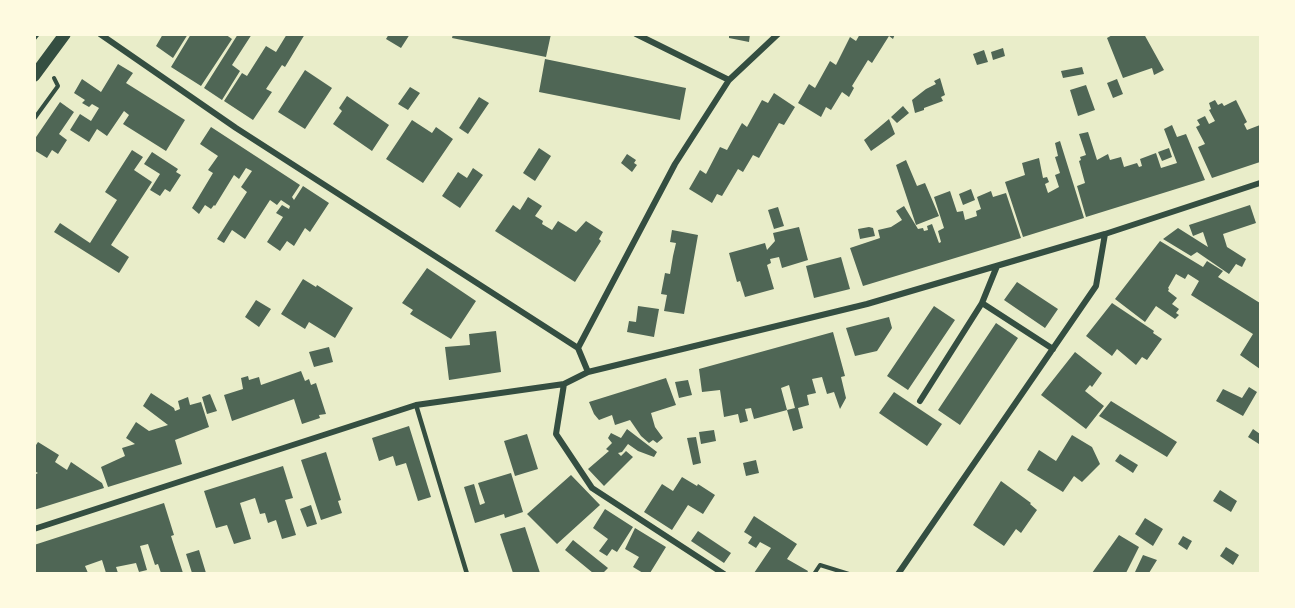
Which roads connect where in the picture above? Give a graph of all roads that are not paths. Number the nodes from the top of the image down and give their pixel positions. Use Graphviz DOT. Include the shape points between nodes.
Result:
graph roads {
  1 [pos="65,34"];
  2 [pos="100,34"];
  3 [pos="636,34"];
  4 [pos="778,34"];
  5 [pos="34,76"];
  6 [pos="729,80"];
  7 [pos="1260,183"];
  8 [pos="1105,234"];
  9 [pos="997,266"];
  10 [pos="982,303"];
  11 [pos="578,348"];
  12 [pos="1053,349"];
  13 [pos="588,372"];
  14 [pos="564,384"];
  15 [pos="920,401"];
  16 [pos="416,405"];
  17 [pos="34,529"];
  18 [pos="467,573"];
  19 [pos="724,573"];
  20 [pos="898,573"];
  1 -- 5 [label="main road"];
  2 -- 11 [label="street" via="236,128"];
  3 -- 6 [label="street"];
  4 -- 6 [label="street"];
  6 -- 11 [label="street" via="675,164"];
  7 -- 8 [label="street"];
  8 -- 9 [label="street"];
  8 -- 12 [label="street" via="1095,286"];
  9 -- 10 [label="street"];
  9 -- 13 [label="street" via="867,304"];
  10 -- 12 [label="street"];
  10 -- 15 [label="street"];
  11 -- 13 [label="street"];
  12 -- 20 [label="street"];
  13 -- 14 [label="street"];
  14 -- 16 [label="street"];
  14 -- 19 [label="street" via="556,434 591,488"];
  16 -- 17 [label="street"];
  16 -- 18 [label="lane"];
}
